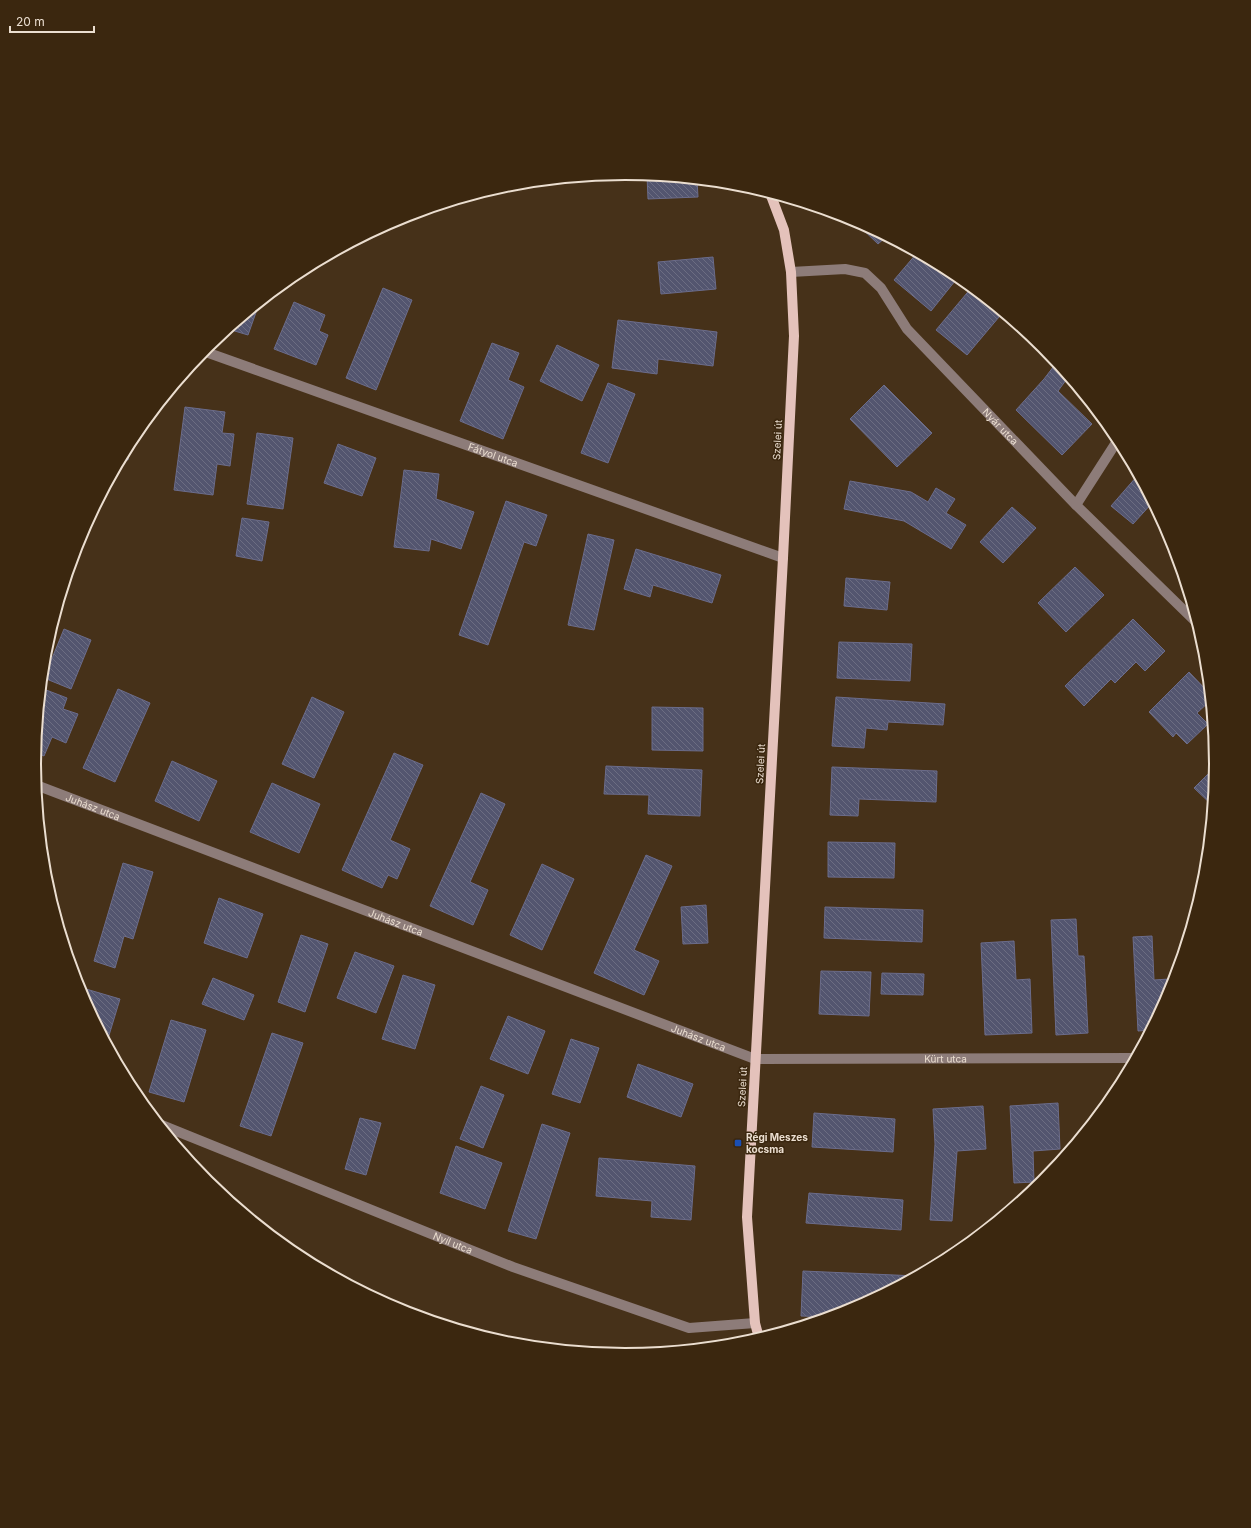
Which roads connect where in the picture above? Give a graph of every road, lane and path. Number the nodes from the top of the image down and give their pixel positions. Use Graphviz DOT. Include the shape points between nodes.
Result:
graph roads {
  1 [pos="772,198"];
  2 [pos="791,272"];
  3 [pos="210,353"];
  4 [pos="1115,445"];
  5 [pos="1076,505"];
  6 [pos="783,558"];
  7 [pos="1191,617"];
  8 [pos="42,787"];
  9 [pos="1131,1058"];
  10 [pos="755,1059"];
  11 [pos="168,1128"];
  12 [pos="755,1323"];
  13 [pos="758,1333"];
  1 -- 2 [label="main road, Szelei út" via="784,230"];
  2 -- 5 [label="street, Nyár utca" via="845,269 865,273 881,288 907,329"];
  2 -- 6 [label="main road, Szelei út" via="794,336"];
  3 -- 6 [label="street, Fátyol utca"];
  4 -- 5 [label="street"];
  5 -- 7 [label="street, Nyár utca"];
  6 -- 10 [label="main road, Szelei út"];
  8 -- 10 [label="street, Juhász utca"];
  9 -- 10 [label="street, Kürt utca"];
  10 -- 12 [label="main road, Szelei út" via="747,1217"];
  11 -- 12 [label="street, Nyíl utca" via="513,1267 689,1328"];
  12 -- 13 [label="main road, Szelei út"];
}
